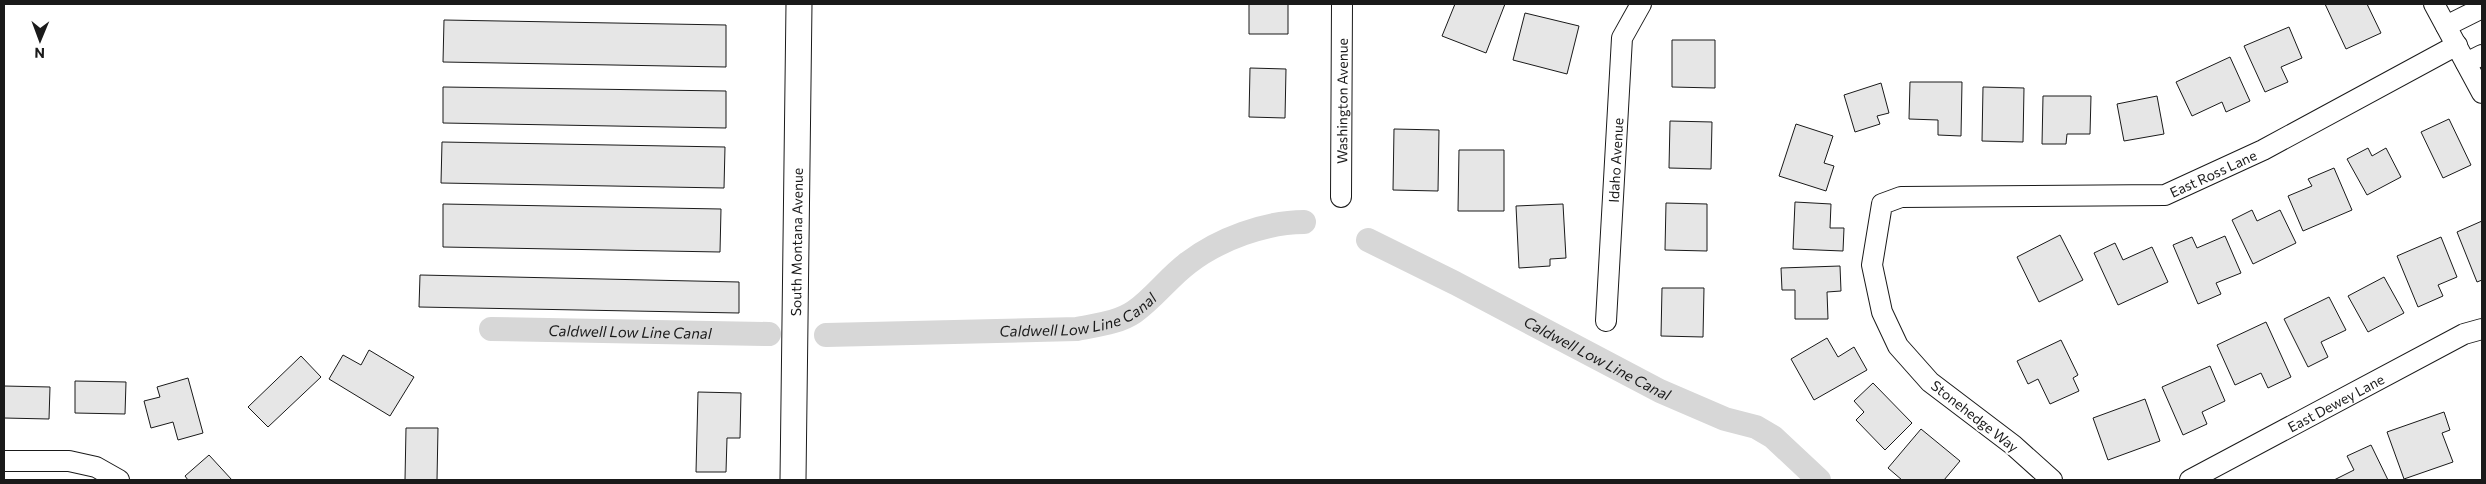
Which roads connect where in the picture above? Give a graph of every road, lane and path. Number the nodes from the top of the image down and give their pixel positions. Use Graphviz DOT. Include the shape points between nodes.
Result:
graph roads {
  1 [pos="799,4"];
  2 [pos="1342,4"];
  3 [pos="1641,4"];
  4 [pos="2434,4"];
  5 [pos="2482,8"];
  6 [pos="2452,37"];
  7 [pos="2474,59"];
  8 [pos="2482,93"];
  9 [pos="1341,197"];
  10 [pos="1882,204"];
  11 [pos="1606,321"];
  12 [pos="2482,329"];
  13 [pos="4,461"];
  14 [pos="119,480"];
  15 [pos="793,480"];
  16 [pos="2052,480"];
  17 [pos="2190,480"];
  1 -- 15 [label="street, South Montana Avenue"];
  2 -- 9 [label="street, Washington Avenue"];
  3 -- 11 [label="street, Idaho Avenue" via="1622,38"];
  4 -- 6 [label="street"];
  5 -- 6 [label="street, East Ross Lane"];
  6 -- 7 [label="street"];
  6 -- 10 [label="street, East Ross Lane" via="2263,150 2165,195 1901,197"];
  7 -- 8 [label="street"];
  10 -- 16 [label="street, Stonehedge Way" via="1872,265 1882,312 1898,346 1930,382 2013,445"];
  12 -- 17 [label="street, East Dewey Lane" via="2464,334"];
  13 -- 14 [label="street" via="69,461 96,468"];
}
